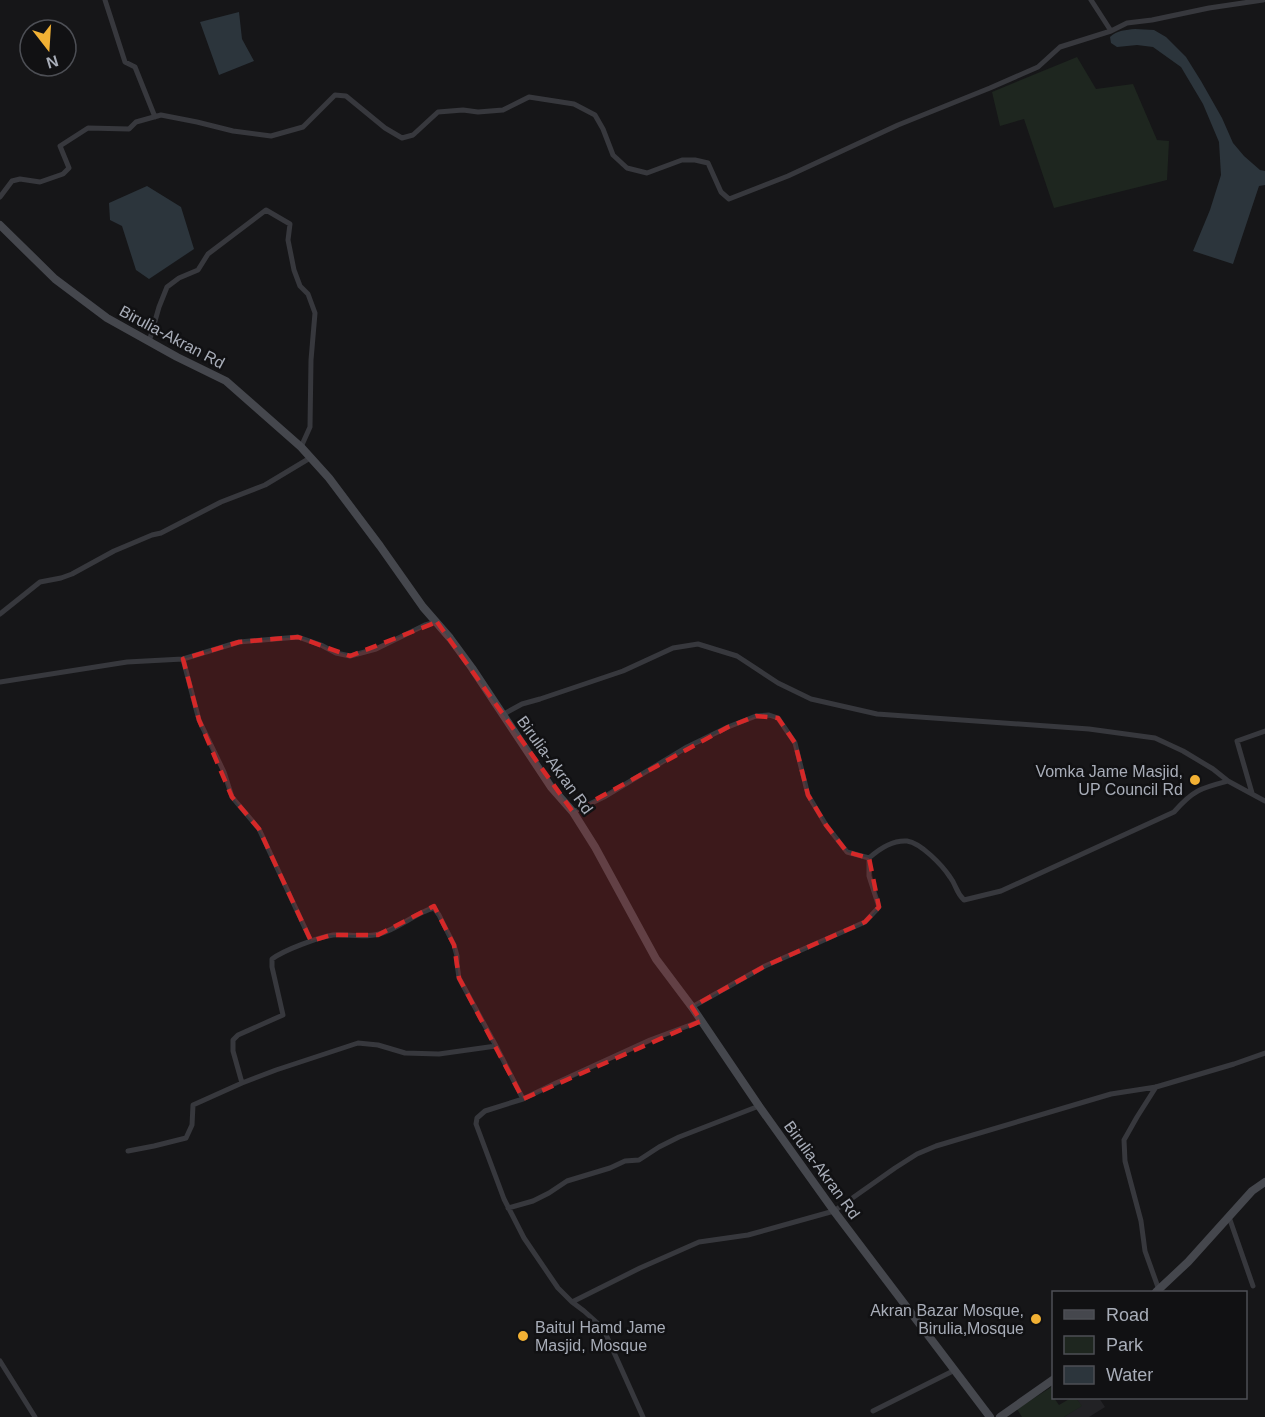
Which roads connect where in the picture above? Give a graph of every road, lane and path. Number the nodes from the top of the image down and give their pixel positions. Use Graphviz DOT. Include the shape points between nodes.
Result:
graph roads {
  1 [pos="105,0"];
  2 [pos="1091,0"];
  3 [pos="1258,1"];
  4 [pos="1111,31"];
  5 [pos="155,117"];
  6 [pos="0,197"];
  7 [pos="0,225"];
  8 [pos="149,342"];
  9 [pos="301,447"];
  10 [pos="310,458"];
  11 [pos="0,614"];
  12 [pos="437,622"];
  13 [pos="183,659"];
  14 [pos="0,682"];
  15 [pos="502,715"];
  16 [pos="1265,731"];
  17 [pos="1228,781"];
  18 [pos="1252,793"];
  19 [pos="1265,801"];
  20 [pos="573,812"];
  21 [pos="869,858"];
  22 [pos="311,941"];
  23 [pos="692,1007"];
  24 [pos="701,1021"];
  25 [pos="496,1046"];
  26 [pos="1265,1053"];
  27 [pos="242,1083"];
  28 [pos="1156,1087"];
  29 [pos="523,1100"];
  30 [pos="759,1106"];
  31 [pos="128,1151"];
  32 [pos="1265,1182"];
  33 [pos="508,1208"];
  34 [pos="834,1211"];
  35 [pos="1229,1217"];
  36 [pos="1253,1286"];
  37 [pos="1157,1291"];
  38 [pos="572,1302"];
  39 [pos="0,1360"];
  40 [pos="956,1370"];
  41 [pos="1052,1380"];
  42 [pos="873,1411"];
  43 [pos="35,1417"];
  44 [pos="643,1417"];
  45 [pos="990,1417"];
  46 [pos="1000,1417"];
  1 -- 5 [label="street" via="125,62 135,67"];
  2 -- 4 [label="street"];
  3 -- 4 [label="street" via="1127,23"];
  4 -- 5 [label="street" via="1060,47 1038,67 729,199 721,192 708,163 682,160 647,173 627,168 613,155 595,115 574,104 529,97 503,110 438,112 412,135 402,138 346,96 335,95 303,127 271,136"];
  5 -- 6 [label="street" via="136,122 129,129 88,128 60,146 69,168 63,174 40,182 12,181"];
  7 -- 8 [label="street, Birulia-Akran Rd" via="55,279 107,318"];
  8 -- 9 [label="street, Birulia-Akran Rd" via="226,381"];
  8 -- 9 [label="street" via="167,287 198,270 208,254 266,210 290,224 288,240 294,270 315,313 310,427"];
  9 -- 10 [label="street, Birulia-Akran Rd"];
  10 -- 11 [label="street" via="265,485 114,551 72,574 40,582"];
  10 -- 12 [label="street, Birulia-Akran Rd"];
  12 -- 13 [label="street" via="350,656 298,637 239,642"];
  12 -- 15 [label="street, Birulia-Akran Rd"];
  13 -- 14 [label="street" via="127,662"];
  13 -- 22 [label="street" via="199,720 232,797 259,829"];
  15 -- 17 [label="street" via="522,704 624,671 673,648 698,644 737,656 811,699 877,714 1089,729 1155,738 1214,769"];
  15 -- 20 [label="street, Birulia-Akran Rd" via="551,788"];
  16 -- 18 [label="street" via="1237,741"];
  17 -- 18 [label="street"];
  17 -- 21 [label="street" via="1204,787 1174,812 1001,891 964,900 936,860 907,841 880,848"];
  18 -- 19 [label="street"];
  20 -- 21 [label="street" via="687,747 756,716 769,715 778,718 795,743 808,795 826,825 847,852"];
  20 -- 23 [label="street, Birulia-Akran Rd" via="657,959"];
  21 -- 23 [label="street" via="869,876 879,907 865,922 765,966"];
  22 -- 25 [label="street" via="331,935 378,935 434,908 454,945 459,978"];
  22 -- 27 [label="street" via="272,959 283,1016 233,1040"];
  23 -- 24 [label="street, Birulia-Akran Rd"];
  24 -- 29 [label="street" via="650,1040"];
  24 -- 30 [label="street, Birulia-Akran Rd"];
  25 -- 27 [label="street" via="439,1054 405,1053 358,1042"];
  25 -- 29 [label="street"];
  26 -- 28 [label="street"];
  27 -- 31 [label="street" via="193,1105 192,1125 186,1138"];
  28 -- 34 [label="street" via="1112,1094 936,1146 917,1154"];
  28 -- 37 [label="street" via="1124,1140 1125,1161"];
  29 -- 33 [label="street" via="485,1111 476,1124"];
  30 -- 33 [label="street" via="679,1137 639,1160 567,1181 533,1201"];
  30 -- 34 [label="street, Birulia-Akran Rd"];
  32 -- 35 [label="street"];
  33 -- 38 [label="street" via="546,1272"];
  34 -- 38 [label="street" via="747,1235 699,1242"];
  34 -- 40 [label="street, Birulia-Akran Rd"];
  35 -- 36 [label="street"];
  35 -- 37 [label="street"];
  38 -- 44 [label="street" via="603,1328"];
  39 -- 43 [label="street"];
  40 -- 42 [label="street"];
  40 -- 45 [label="street, Birulia-Akran Rd"];
  41 -- 46 [label="street"];
}
